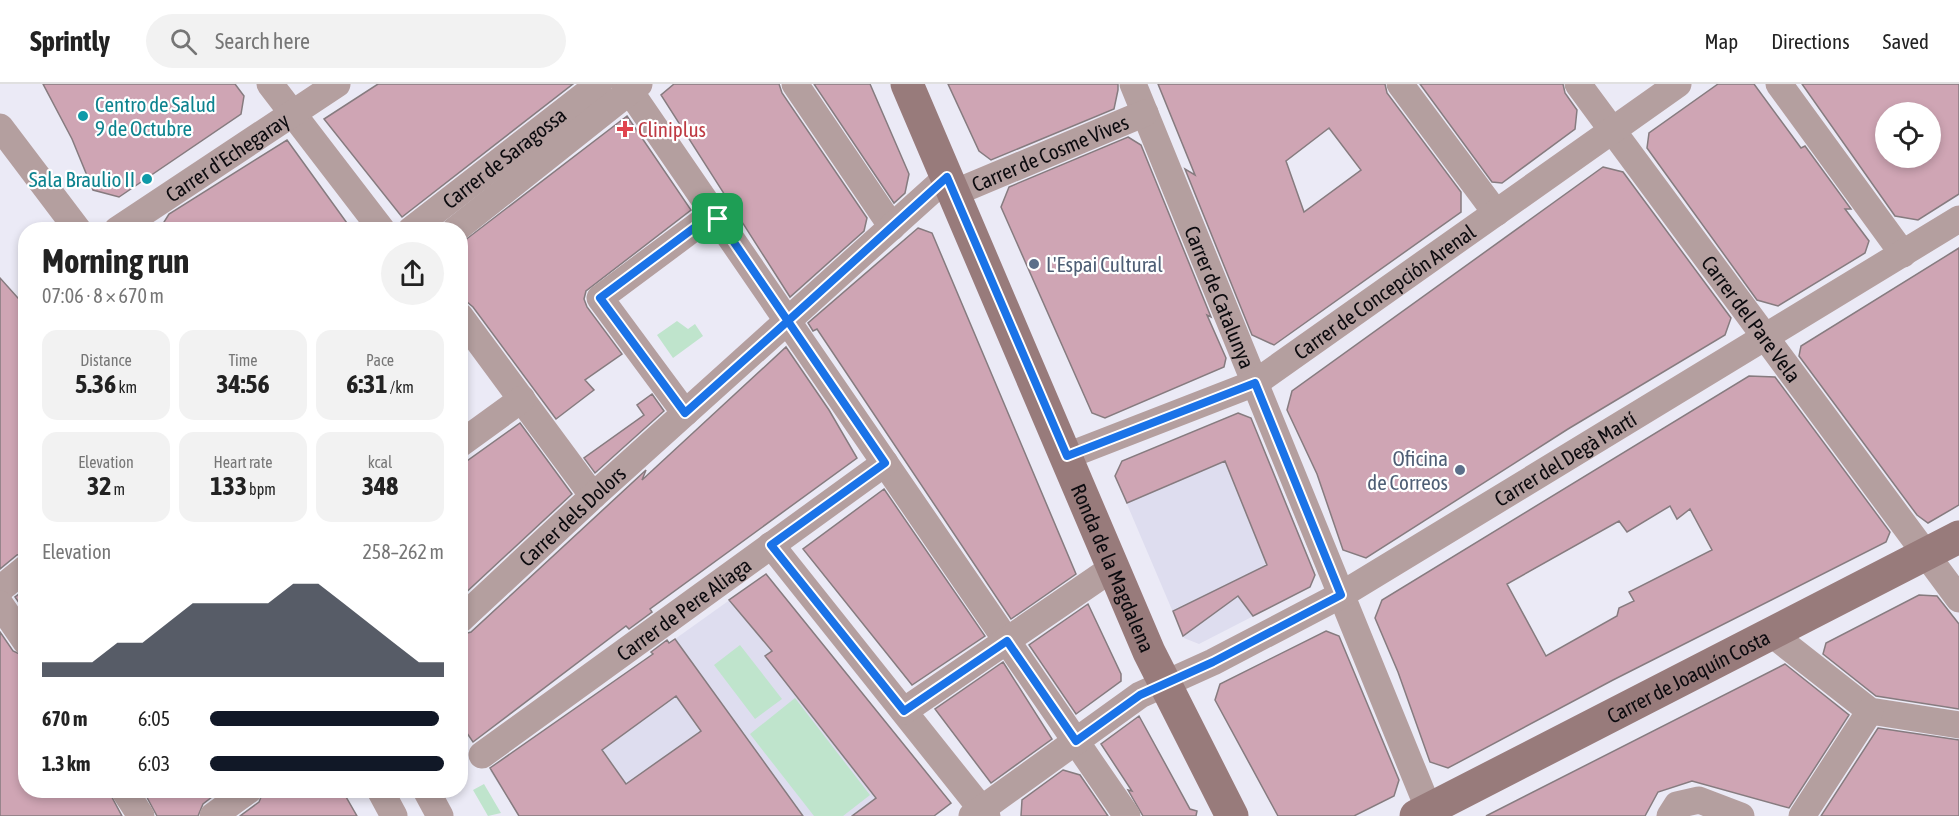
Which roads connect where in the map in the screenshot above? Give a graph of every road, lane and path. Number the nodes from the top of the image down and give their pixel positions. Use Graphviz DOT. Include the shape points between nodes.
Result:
graph roads {
  1 [pos="270,84"];
  2 [pos="336,84"];
  3 [pos="599,84"];
  4 [pos="795,84"];
  5 [pos="907,84"];
  6 [pos="1133,84"];
  7 [pos="1400,84"];
  8 [pos="1578,84"];
  9 [pos="1678,84"];
  10 [pos="1779,84"];
  11 [pos="630,86"];
  12 [pos="292,113"];
  13 [pos="1145,113"];
  14 [pos="0,127"];
  15 [pos="1613,130"];
  16 [pos="951,185"];
  17 [pos="714,213"];
  18 [pos="1496,213"];
  19 [pos="1959,219"];
  20 [pos="72,222"];
  21 [pos="128,222"];
  22 [pos="376,222"];
  23 [pos="421,222"];
  24 [pos="452,222"];
  25 [pos="465,222"];
  26 [pos="892,227"];
  27 [pos="1903,254"];
  28 [pos="788,321"];
  29 [pos="468,327"];
  30 [pos="1766,337"];
  31 [pos="1255,383"];
  32 [pos="522,399"];
  33 [pos="685,413"];
  34 [pos="468,438"];
  35 [pos="1067,456"];
  36 [pos="885,463"];
  37 [pos="593,496"];
  38 [pos="1959,537"];
  39 [pos="771,545"];
  40 [pos="1926,554"];
  41 [pos="1114,567"];
  42 [pos="18,574"];
  43 [pos="0,588"];
  44 [pos="1341,595"];
  45 [pos="1959,599"];
  46 [pos="0,604"];
  47 [pos="468,613"];
  48 [pos="18,630"];
  49 [pos="1772,634"];
  50 [pos="1007,641"];
  51 [pos="1164,685"];
  52 [pos="904,711"];
  53 [pos="1870,711"];
  54 [pos="1959,725"];
  55 [pos="1076,741"];
  56 [pos="482,754"];
  57 [pos="129,798"];
  58 [pos="238,798"];
  59 [pos="384,798"];
  60 [pos="430,798"];
  61 [pos="1224,813"];
  62 [pos="1422,813"];
  63 [pos="980,814"];
  64 [pos="141,816"];
  65 [pos="213,816"];
  66 [pos="394,816"];
  67 [pos="440,816"];
  68 [pos="1127,816"];
  69 [pos="1670,816"];
  70 [pos="1741,816"];
  71 [pos="1802,816"];
  1 -- 12 [label="street"];
  2 -- 12 [label="street, Carrer d'Echegaray"];
  3 -- 23 [label="street, Carrer de Saragossa"];
  4 -- 26 [label="street"];
  5 -- 16 [label="main road, Ronda de la Magdalena"];
  6 -- 13 [label="street, Carrer de Catalunya"];
  7 -- 18 [label="street"];
  8 -- 15 [label="street, Carrer del Pare Vela"];
  9 -- 15 [label="street, Carrer de Concepción Arenal"];
  10 -- 27 [label="street"];
  11 -- 17 [label="street"];
  11 -- 24 [label="street, Carrer de Saragossa"];
  11 -- 25 [label="street, Carrer de Saragossa"];
  12 -- 21 [label="street, Carrer d'Echegaray"];
  12 -- 22 [label="street"];
  13 -- 16 [label="street, Carrer de Cosme Vives"];
  13 -- 31 [label="street, Carrer de Catalunya"];
  14 -- 20 [label="street"];
  15 -- 18 [label="street, Carrer de Concepción Arenal"];
  15 -- 30 [label="street, Carrer del Pare Vela"];
  16 -- 26 [label="street, Carrer de Cosme Vives"];
  16 -- 35 [label="main road, Ronda de la Magdalena"];
  17 -- 28 [label="street"];
  17 -- 33 [label="street" via="600,298"];
  18 -- 31 [label="street, Carrer de Concepción Arenal"];
  19 -- 27 [label="street, Carrer del Degà Martí"];
  26 -- 28 [label="street, Carrer de Cosme Vives"];
  27 -- 30 [label="street, Carrer del Degà Martí"];
  28 -- 33 [label="street, Carrer dels Dolors"];
  28 -- 36 [label="street"];
  29 -- 32 [label="street"];
  30 -- 40 [label="street, Carrer del Pare Vela"];
  30 -- 44 [label="street, Carrer del Degà Martí"];
  31 -- 35 [label="street, Carrer de Concepción Arenal"];
  31 -- 44 [label="street, Carrer de Catalunya"];
  32 -- 34 [label="street"];
  32 -- 37 [label="street"];
  33 -- 37 [label="street, Carrer dels Dolors"];
  35 -- 41 [label="main road, Ronda de la Magdalena"];
  36 -- 39 [label="street, Carrer de Pere Aliaga"];
  36 -- 50 [label="street"];
  37 -- 47 [label="street, Carrer dels Dolors"];
  38 -- 40 [label="main road, Carrer de Joaquín Costa"];
  39 -- 52 [label="street"];
  39 -- 56 [label="street, Carrer de Pere Aliaga"];
  40 -- 45 [label="street, Carrer del Pare Vela"];
  40 -- 49 [label="main road, Carrer de Joaquín Costa"];
  41 -- 50 [label="street"];
  41 -- 51 [label="main road, Ronda de la Magdalena"];
  42 -- 43 [label="street"];
  44 -- 51 [label="street, Carrer del Degà Martí"];
  44 -- 62 [label="street, Carrer de Catalunya"];
  46 -- 48 [label="street"];
  49 -- 53 [label="street"];
  49 -- 62 [label="main road, Carrer de Joaquín Costa"];
  50 -- 52 [label="street"];
  50 -- 55 [label="street"];
  51 -- 55 [label="street, Carrer del Degà Martí" via="1140,695"];
  51 -- 61 [label="main road, Ronda de la Magdalena"];
  52 -- 63 [label="street"];
  53 -- 54 [label="street"];
  53 -- 71 [label="street"];
  55 -- 63 [label="street, Carrer del Degà Martí"];
  55 -- 68 [label="street"];
  57 -- 64 [label="street"];
  58 -- 65 [label="street"];
  59 -- 66 [label="street"];
  60 -- 67 [label="street"];
  69 -- 70 [label="street" via="1677,805 1699,800"];
}
